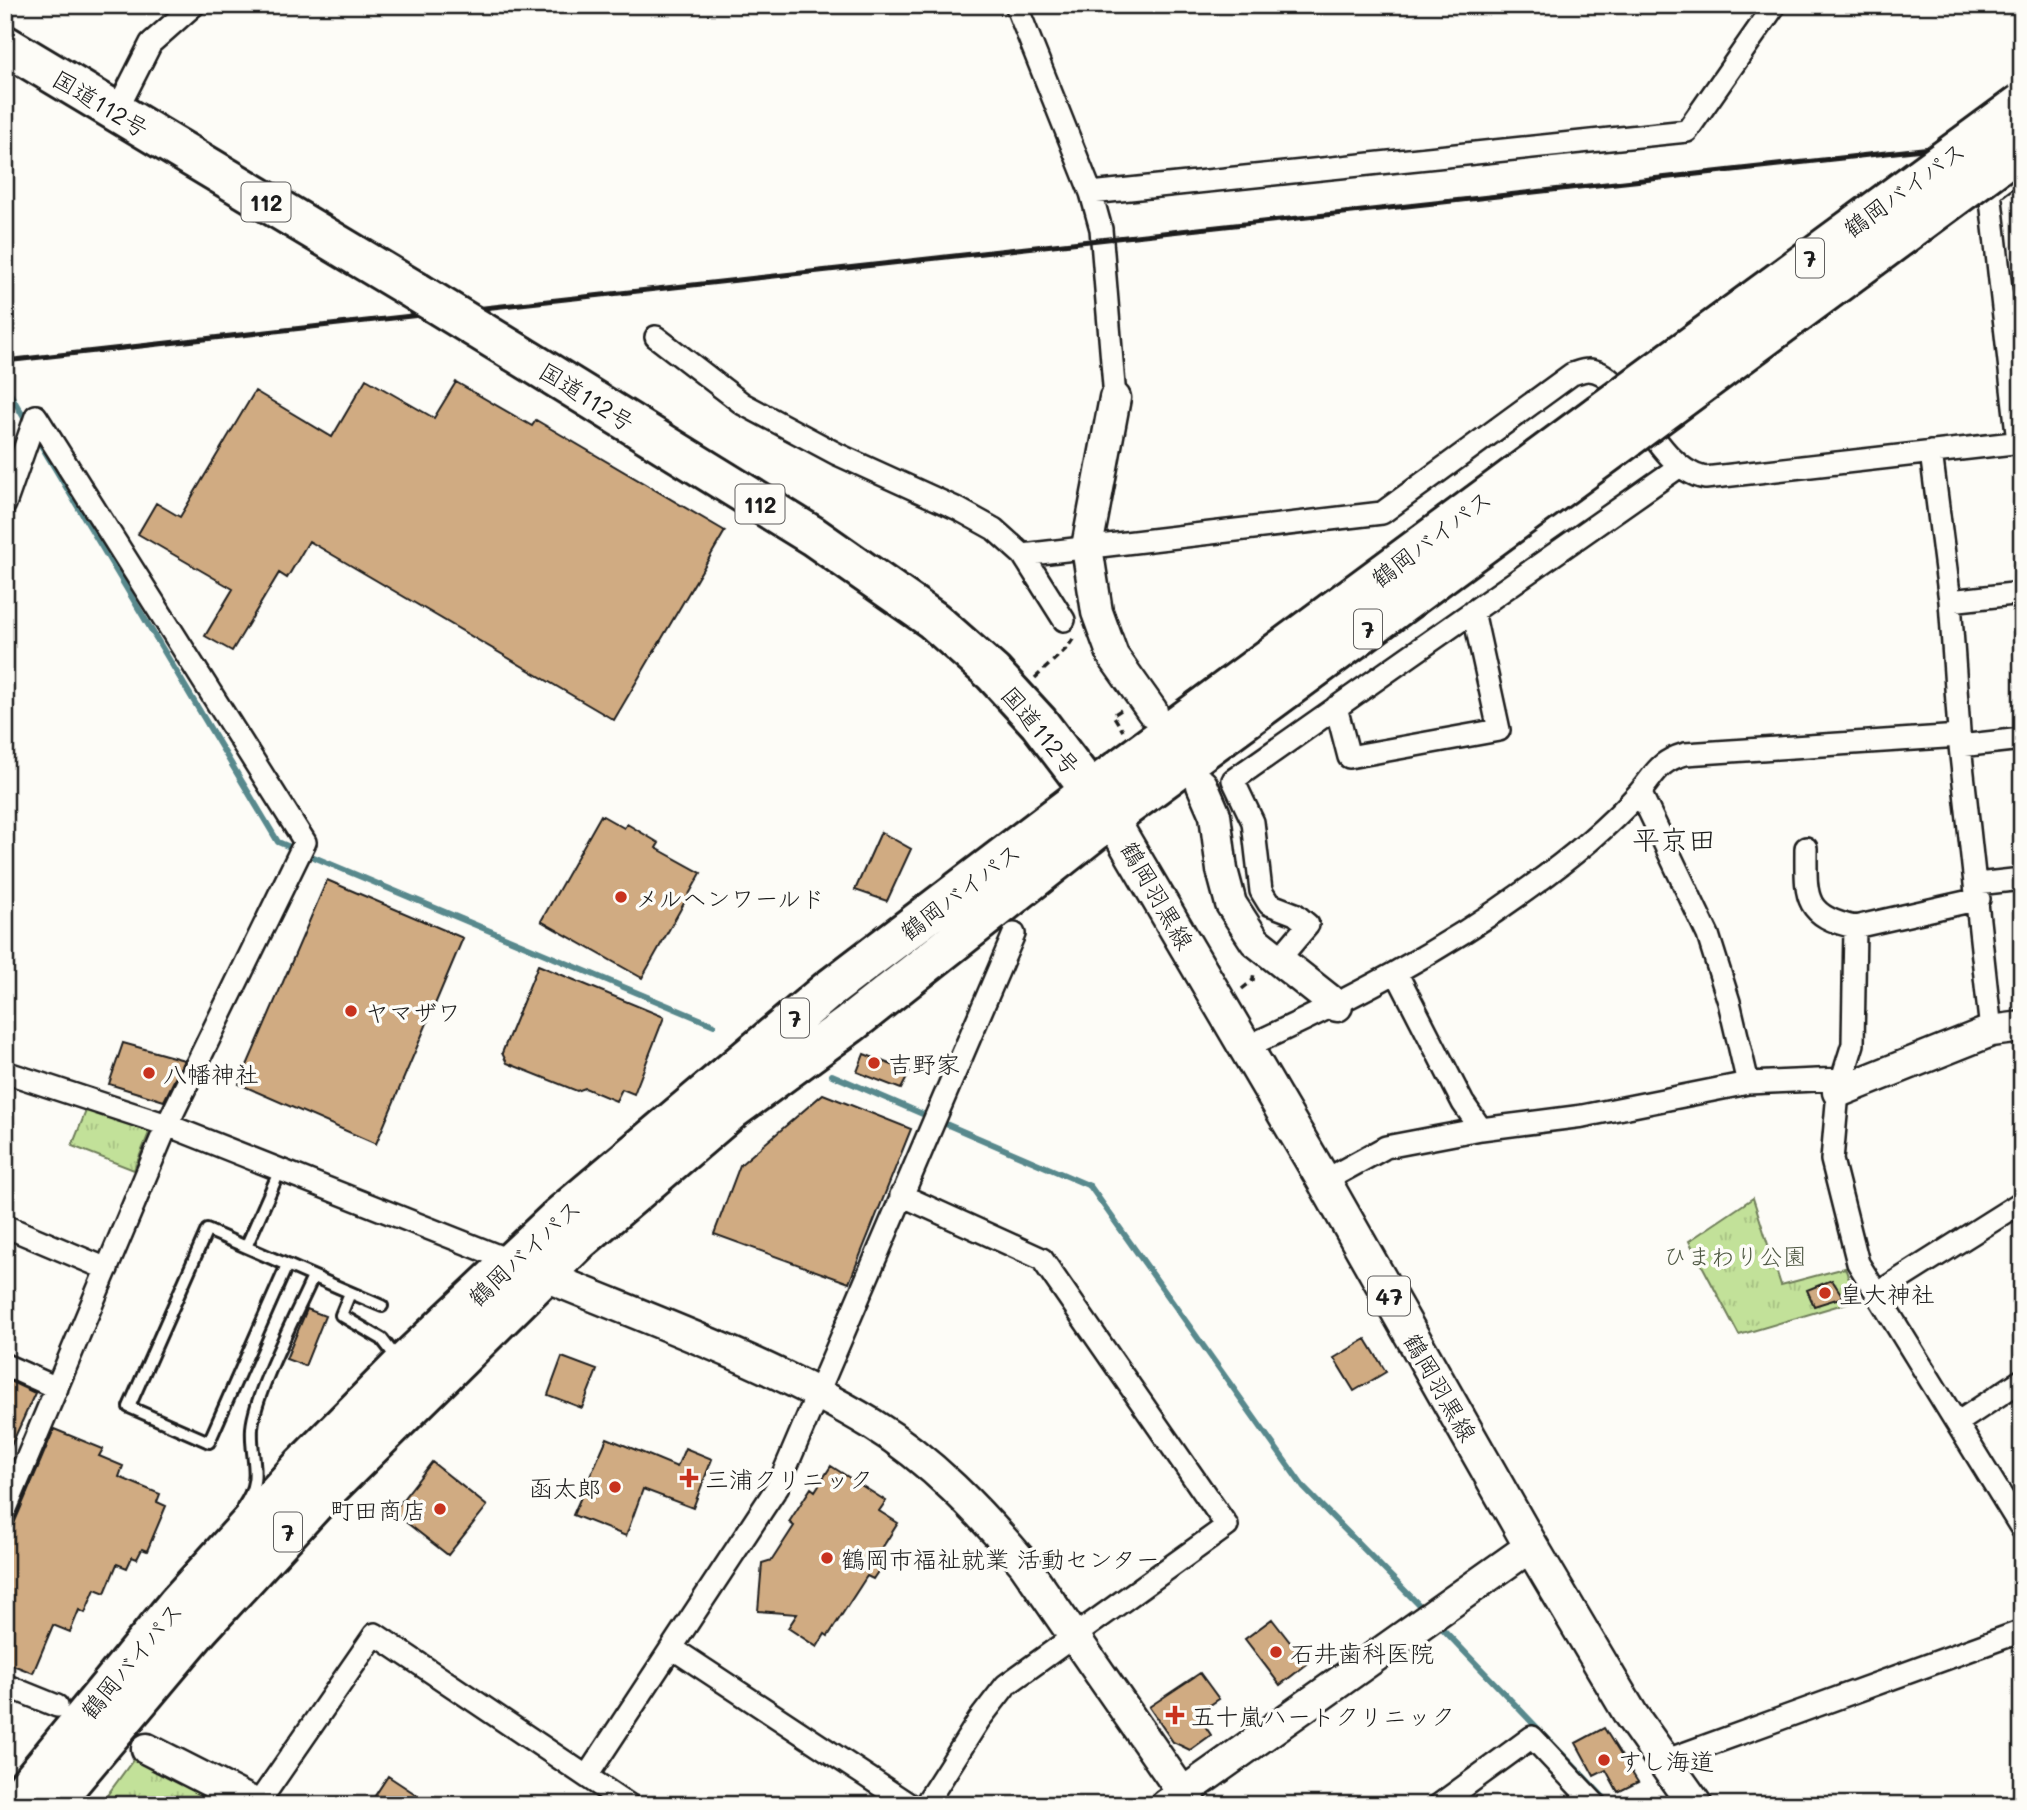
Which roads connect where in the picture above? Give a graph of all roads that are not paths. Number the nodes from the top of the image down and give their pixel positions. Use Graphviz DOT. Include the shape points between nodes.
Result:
graph roads {
  1 [pos="194,5"];
  2 [pos="1775,5"];
  3 [pos="1019,7"];
  4 [pos="5,45"];
  5 [pos="2022,103"];
  6 [pos="116,112"];
  7 [pos="2022,147"];
  8 [pos="2022,167"];
  9 [pos="1091,193"];
  10 [pos="656,337"];
  11 [pos="1115,398"];
  12 [pos="1612,427"];
  13 [pos="2020,442"];
  14 [pos="1931,452"];
  15 [pos="1680,466"];
  16 [pos="5,504"];
  17 [pos="1087,547"];
  18 [pos="1023,555"];
  19 [pos="2022,593"];
  20 [pos="1950,601"];
  21 [pos="1473,611"];
  22 [pos="1069,629"];
  23 [pos="1336,707"];
  24 [pos="1138,709"];
  25 [pos="2022,739"];
  26 [pos="1960,741"];
  27 [pos="1202,785"];
  28 [pos="1640,792"];
  29 [pos="1101,804"];
  30 [pos="1806,848"];
  31 [pos="2022,879"];
  32 [pos="1978,891"];
  33 [pos="1855,927"];
  34 [pos="1014,934"];
  35 [pos="1279,959"];
  36 [pos="1397,974"];
  37 [pos="1337,1006"];
  38 [pos="2022,1027"];
  39 [pos="1991,1031"];
  40 [pos="1246,1047"];
  41 [pos="5,1072"];
  42 [pos="1748,1083"];
  43 [pos="1840,1085"];
  44 [pos="167,1125"];
  45 [pos="1482,1129"];
  46 [pos="280,1170"];
  47 [pos="1324,1181"];
  48 [pos="901,1195"];
  49 [pos="2022,1202"];
  50 [pos="5,1226"];
  51 [pos="246,1247"];
  52 [pos="287,1265"];
  53 [pos="527,1268"];
  54 [pos="107,1269"];
  55 [pos="313,1277"];
  56 [pos="350,1293"];
  57 [pos="1877,1294"];
  58 [pos="382,1306"];
  59 [pos="5,1365"];
  60 [pos="402,1365"];
  61 [pos="2022,1380"];
  62 [pos="57,1388"];
  63 [pos="818,1393"];
  64 [pos="1956,1423"];
  65 [pos="5,1511"];
  66 [pos="236,1516"];
  67 [pos="229,1527"];
  68 [pos="2022,1529"];
  69 [pos="1531,1546"];
  70 [pos="177,1604"];
  71 [pos="2022,1632"];
  72 [pos="1074,1636"];
  73 [pos="672,1648"];
  74 [pos="5,1685"];
  75 [pos="57,1706"];
  76 [pos="147,1749"];
  77 [pos="1664,1761"];
  78 [pos="587,1776"];
  79 [pos="1577,1797"];
  80 [pos="1179,1800"];
  81 [pos="12,1805"];
  82 [pos="51,1805"];
  83 [pos="257,1805"];
  84 [pos="629,1805"];
  85 [pos="910,1805"];
  86 [pos="925,1805"];
  87 [pos="1439,1805"];
  88 [pos="1596,1805"];
  89 [pos="1696,1805"];
  1 -- 6 [label="street" via="151,43"];
  2 -- 9 [label="street" via="1687,131"];
  3 -- 9 [label="street"];
  4 -- 6 [label="highway, 国道112号 / 112"];
  5 -- 12 [label="highway, 鶴岡バイパス / 7, bridge"];
  6 -- 29 [label="highway, 国道112号 / 112, bridge" via="813,536 933,620 993,673 1039,723"];
  7 -- 12 [label="highway, 鶴岡バイパス / 7, bridge"];
  8 -- 13 [label="street" via="1990,191"];
  9 -- 11 [label="street" via="1103,238"];
  10 -- 18 [label="street" via="743,404 837,454 958,509 994,529"];
  11 -- 17 [label="street"];
  12 -- 29 [label="highway, 鶴岡バイパス / 7"];
  13 -- 14 [label="street"];
  14 -- 15 [label="street" via="1712,477 1690,475"];
  14 -- 20 [label="street"];
  15 -- 17 [label="street" via="1665,453 1615,384 1588,369 1572,374 1382,513"];
  15 -- 21 [label="street"];
  16 -- 44 [label="street" via="36,416 305,842"];
  17 -- 18 [label="street"];
  17 -- 24 [label="street" via="1097,612"];
  18 -- 22 [label="street"];
  19 -- 20 [label="street"];
  20 -- 26 [label="street"];
  21 -- 23 [label="street"];
  21 -- 23 [label="street" via="1499,730 1349,757"];
  23 -- 35 [label="street" via="1233,779 1253,822 1261,891 1269,904 1295,914 1308,925"];
  25 -- 26 [label="street"];
  26 -- 28 [label="street" via="1685,754 1659,766"];
  26 -- 32 [label="street"];
  27 -- 35 [label="street" via="1215,815 1231,904 1255,941"];
  28 -- 36 [label="street" via="1530,888"];
  28 -- 42 [label="street" via="1708,935"];
  29 -- 40 [label="main road, 鶴岡羽黒線 / 47"];
  29 -- 53 [label="highway, 鶴岡バイパス / 7" via="827,991 560,1216"];
  30 -- 33 [label="street" via="1806,888 1814,911"];
  31 -- 32 [label="street"];
  32 -- 33 [label="street"];
  32 -- 39 [label="street"];
  33 -- 43 [label="street" via="1853,1044"];
  34 -- 48 [label="street"];
  35 -- 37 [label="street"];
  36 -- 37 [label="street"];
  36 -- 45 [label="street" via="1463,1103"];
  37 -- 40 [label="street"];
  38 -- 39 [label="street"];
  39 -- 43 [label="street"];
  40 -- 47 [label="main road, 鶴岡羽黒線 / 47"];
  41 -- 44 [label="street"];
  42 -- 43 [label="street"];
  42 -- 45 [label="street"];
  43 -- 57 [label="street" via="1832,1160 1858,1263"];
  44 -- 46 [label="street"];
  44 -- 54 [label="street"];
  45 -- 47 [label="street" via="1386,1147"];
  46 -- 51 [label="lane"];
  46 -- 53 [label="street"];
  47 -- 69 [label="main road, 鶴岡羽黒線 / 47"];
  48 -- 63 [label="street"];
  48 -- 72 [label="street" via="1042,1259 1227,1526"];
  49 -- 57 [label="street"];
  50 -- 54 [label="street"];
  51 -- 52 [label="lane"];
  51 -- 52 [label="lane" via="207,1230 129,1407 209,1441"];
  52 -- 55 [label="lane"];
  53 -- 60 [label="highway, 鶴岡バイパス / 7"];
  53 -- 63 [label="street"];
  53 -- 82 [label="highway, 鶴岡バイパス / 7" via="199,1629"];
  54 -- 62 [label="street"];
  55 -- 56 [label="lane"];
  55 -- 66 [label="lane" via="263,1391 252,1426 256,1476 248,1500"];
  56 -- 58 [label="lane"];
  56 -- 60 [label="lane" via="341,1315 382,1339"];
  57 -- 64 [label="street"];
  59 -- 62 [label="street"];
  60 -- 70 [label="highway, 鶴岡バイパス / 7" via="302,1466"];
  61 -- 64 [label="street"];
  62 -- 65 [label="street"];
  63 -- 72 [label="street" via="892,1438 963,1497 1024,1564"];
  63 -- 73 [label="street" via="778,1486"];
  64 -- 68 [label="street"];
  67 -- 70 [label="lane"];
  69 -- 77 [label="main road, 鶴岡羽黒線 / 47" via="1631,1715"];
  69 -- 80 [label="street"];
  70 -- 81 [label="highway, 鶴岡バイパス / 7"];
  71 -- 77 [label="street"];
  72 -- 80 [label="street"];
  72 -- 86 [label="street" via="996,1695"];
  73 -- 78 [label="street"];
  73 -- 85 [label="street"];
  74 -- 75 [label="street"];
  76 -- 83 [label="street"];
  77 -- 89 [label="main road, 鶴岡羽黒線 / 47"];
  78 -- 83 [label="street" via="375,1634"];
  78 -- 84 [label="street"];
  79 -- 87 [label="street" via="1532,1738"];
  79 -- 88 [label="street"];
}
